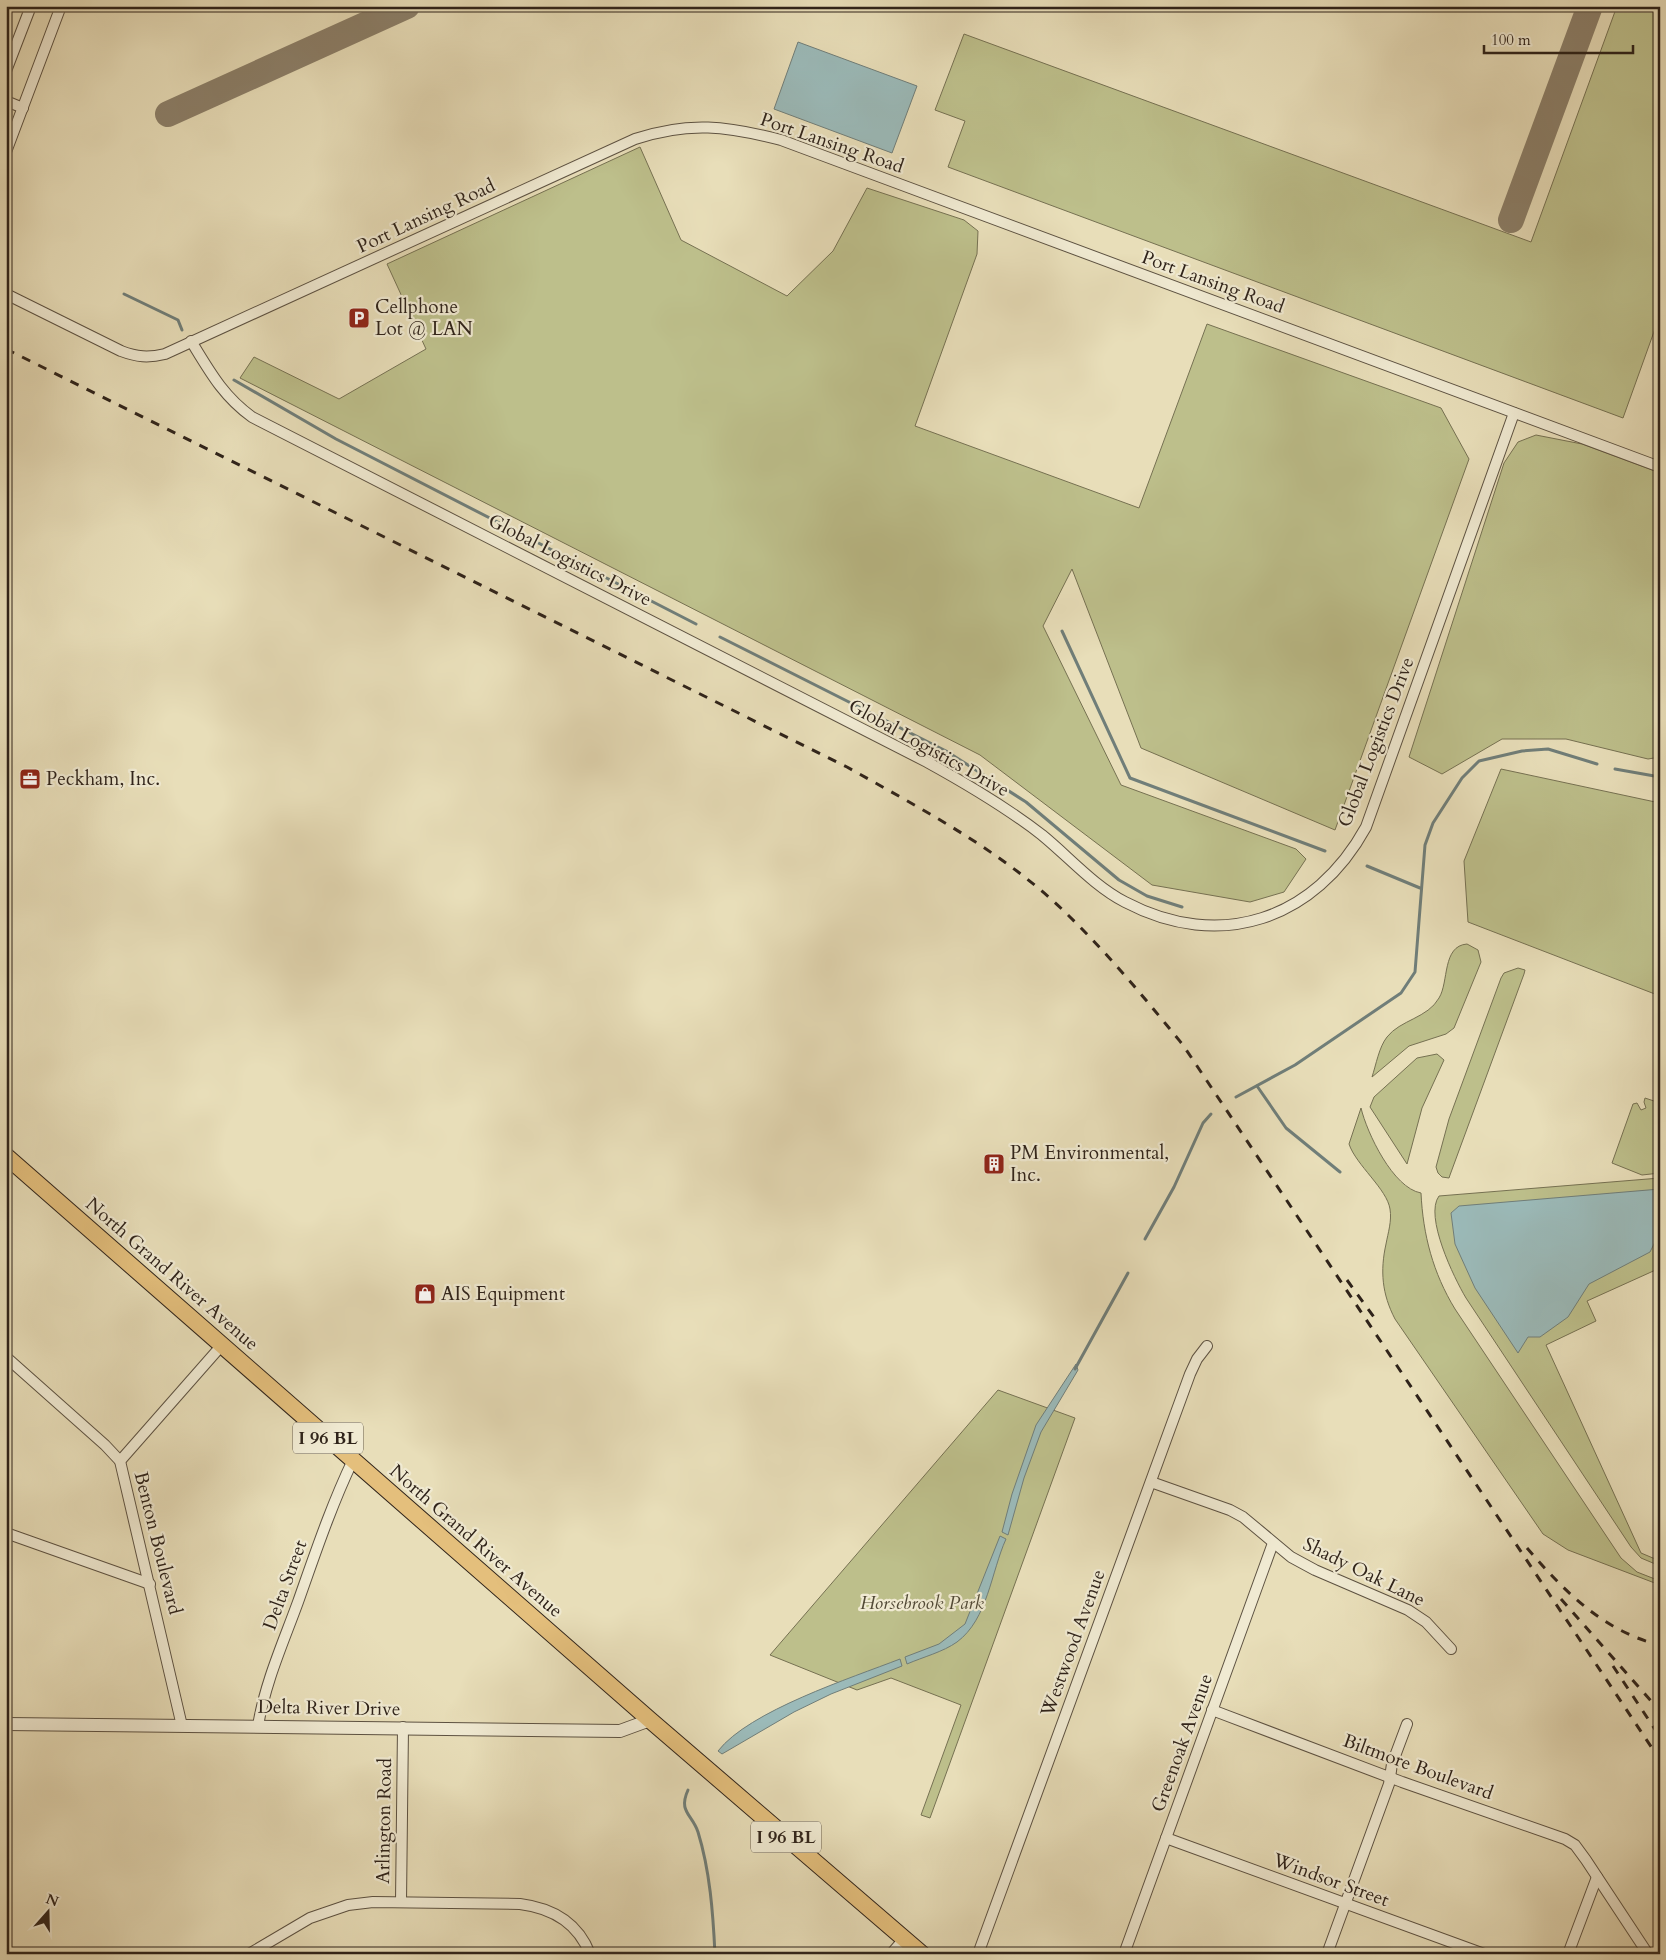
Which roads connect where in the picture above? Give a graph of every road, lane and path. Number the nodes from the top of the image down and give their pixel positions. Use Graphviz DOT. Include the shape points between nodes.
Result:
graph roads {
  1 [pos="31,6"];
  2 [pos="61,6"];
  3 [pos="6,71"];
  4 [pos="6,101"];
  5 [pos="23,108"];
  6 [pos="6,152"];
  7 [pos="6,294"];
  8 [pos="191,341"];
  9 [pos="1514,414"];
  10 [pos="1660,467"];
  11 [pos="6,1156"];
  12 [pos="222,1345"];
  13 [pos="1207,1346"];
  14 [pos="6,1357"];
  15 [pos="353,1460"];
  16 [pos="120,1461"];
  17 [pos="1151,1482"];
  18 [pos="6,1533"];
  19 [pos="1273,1543"];
  20 [pos="150,1584"];
  21 [pos="1451,1649"];
  22 [pos="1212,1710"];
  23 [pos="650,1720"];
  24 [pos="6,1724"];
  25 [pos="1407,1724"];
  26 [pos="182,1726"];
  27 [pos="258,1726"];
  28 [pos="403,1727"];
  29 [pos="1390,1776"];
  30 [pos="1166,1838"];
  31 [pos="1597,1877"];
  32 [pos="401,1902"];
  33 [pos="1346,1904"];
  34 [pos="904,1939"];
  35 [pos="249,1954"];
  36 [pos="590,1954"];
  37 [pos="891,1954"];
  38 [pos="922,1954"];
  39 [pos="978,1954"];
  40 [pos="1124,1954"];
  41 [pos="1327,1954"];
  42 [pos="1484,1954"];
  43 [pos="1568,1954"];
  44 [pos="1648,1954"];
  1 -- 3 [label="street"];
  2 -- 5 [label="street"];
  4 -- 5 [label="street"];
  5 -- 6 [label="street"];
  7 -- 8 [label="street, Port Lansing Road" via="138,357 165,354"];
  8 -- 9 [label="street, Port Lansing Road" via="635,139 663,130 714,126 781,140"];
  8 -- 9 [label="street, Global Logistics Drive" via="218,386 252,417 927,762 997,803 1123,901 1152,915 1182,924 1216,926 1267,916 1299,902 1338,869 1355,847 1366,826"];
  9 -- 10 [label="street, Port Lansing Road"];
  11 -- 12 [label="main road, North Grand River Avenue / I 96 BL"];
  12 -- 15 [label="main road, North Grand River Avenue / I 96 BL"];
  12 -- 16 [label="street, Benton Boulevard"];
  13 -- 17 [label="street, Westwood Avenue" via="1190,1374"];
  14 -- 16 [label="street"];
  15 -- 23 [label="main road, North Grand River Avenue / I 96 BL"];
  15 -- 27 [label="street, Delta Street" via="274,1668"];
  16 -- 20 [label="street, Benton Boulevard"];
  17 -- 19 [label="street, Shady Oak Lane" via="1230,1510 1257,1527"];
  17 -- 39 [label="street, Westwood Avenue"];
  18 -- 20 [label="street"];
  19 -- 21 [label="street, Shady Oak Lane" via="1315,1570 1408,1610 1426,1622"];
  19 -- 22 [label="street, Greenoak Avenue"];
  20 -- 26 [label="street, Benton Boulevard"];
  22 -- 29 [label="street, Biltmore Boulevard"];
  22 -- 30 [label="street, Greenoak Avenue"];
  23 -- 28 [label="street, Delta River Drive" via="620,1731"];
  23 -- 34 [label="main road, North Grand River Avenue / I 96 BL"];
  24 -- 26 [label="street, Delta River Drive"];
  25 -- 29 [label="street"];
  26 -- 27 [label="street, Delta River Drive"];
  27 -- 28 [label="street, Delta River Drive"];
  28 -- 32 [label="street, Arlington Road"];
  29 -- 31 [label="street, Biltmore Boulevard" via="1565,1839 1575,1845"];
  29 -- 33 [label="street"];
  30 -- 33 [label="street, Windsor Street"];
  30 -- 40 [label="street, Greenoak Avenue"];
  31 -- 43 [label="street"];
  31 -- 44 [label="street, Biltmore Boulevard"];
  32 -- 35 [label="street, Arlington Road" via="348,1905 329,1911 310,1918"];
  32 -- 36 [label="street" via="537,1906 550,1910 575,1928"];
  33 -- 41 [label="street"];
  33 -- 42 [label="street, Windsor Street"];
  34 -- 37 [label="street"];
  34 -- 38 [label="main road, North Grand River Avenue / I 96 BL"];
}
